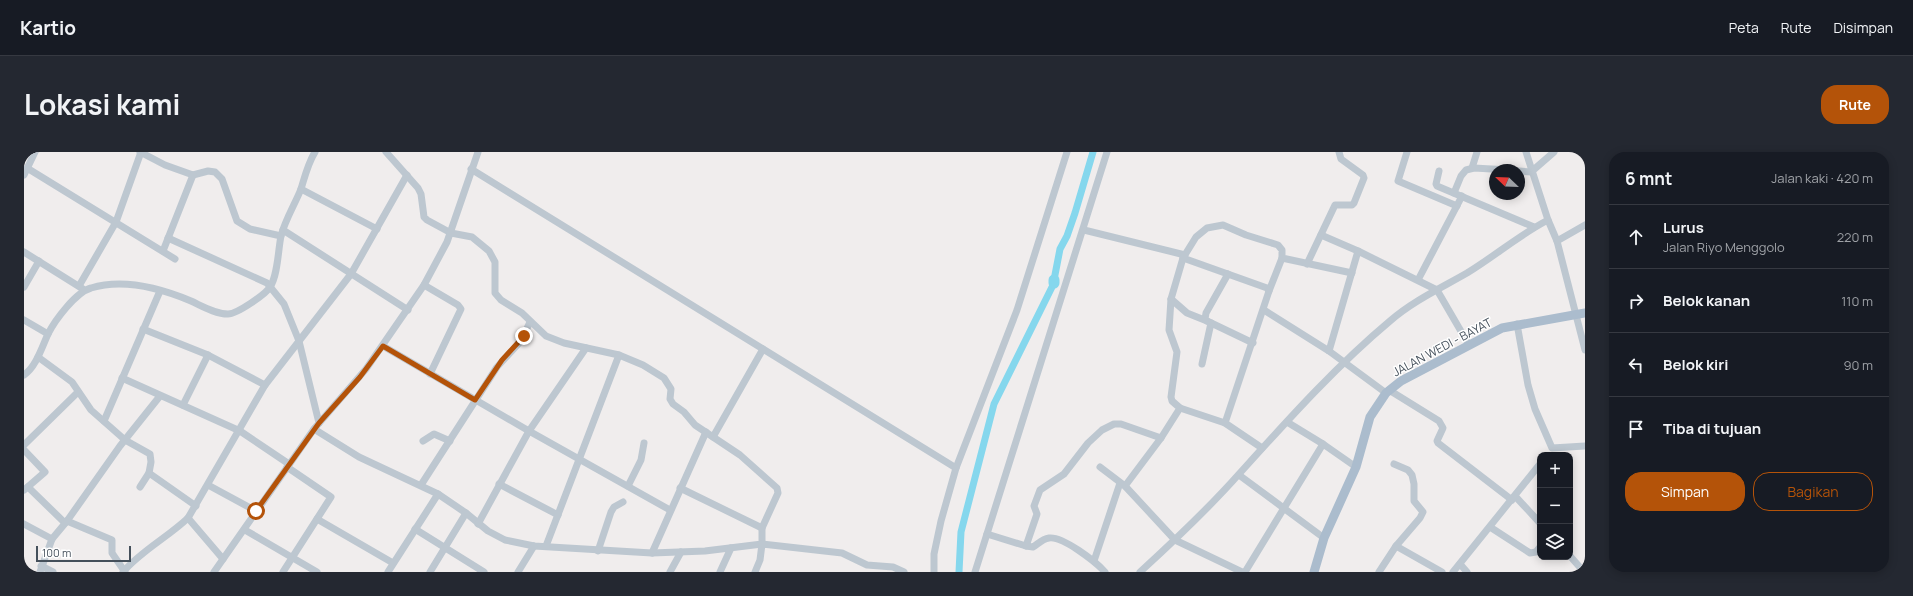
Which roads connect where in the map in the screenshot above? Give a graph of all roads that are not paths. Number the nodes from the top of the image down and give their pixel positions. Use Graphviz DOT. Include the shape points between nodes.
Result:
graph roads {
  1 [pos="34,152"];
  2 [pos="140,152"];
  3 [pos="315,152"];
  4 [pos="386,152"];
  5 [pos="478,152"];
  6 [pos="1066,152"];
  7 [pos="1107,152"];
  8 [pos="1339,152"];
  9 [pos="1407,152"];
  10 [pos="1477,152"];
  11 [pos="1526,152"];
  12 [pos="1554,152"];
  13 [pos="1472,168"];
  14 [pos="1489,169"];
  15 [pos="471,170"];
  16 [pos="25,171"];
  17 [pos="1439,171"];
  18 [pos="1525,172"];
  19 [pos="1531,172"];
  20 [pos="193,175"];
  21 [pos="407,175"];
  22 [pos="301,189"];
  23 [pos="1454,193"];
  24 [pos="1462,196"];
  25 [pos="1457,206"];
  26 [pos="1548,220"];
  27 [pos="116,222"];
  28 [pos="1585,225"];
  29 [pos="1534,227"];
  30 [pos="377,229"];
  31 [pos="1084,230"];
  32 [pos="282,233"];
  33 [pos="450,233"];
  34 [pos="1321,235"];
  35 [pos="168,238"];
  36 [pos="1557,241"];
  37 [pos="163,251"];
  38 [pos="1358,251"];
  39 [pos="24,252"];
  40 [pos="1184,257"];
  41 [pos="1282,258"];
  42 [pos="175,259"];
  43 [pos="39,261"];
  44 [pos="1307,264"];
  45 [pos="1352,273"];
  46 [pos="351,274"];
  47 [pos="1228,274"];
  48 [pos="1418,280"];
  49 [pos="424,286"];
  50 [pos="24,287"];
  51 [pos="82,288"];
  52 [pos="270,288"];
  53 [pos="1437,290"];
  54 [pos="160,291"];
  55 [pos="1269,291"];
  56 [pos="1171,299"];
  57 [pos="408,310"];
  58 [pos="1264,310"];
  59 [pos="1585,313"];
  60 [pos="1576,315"];
  61 [pos="24,320"];
  62 [pos="530,322"];
  63 [pos="1209,322"];
  64 [pos="1517,324"];
  65 [pos="143,329"];
  66 [pos="48,334"];
  67 [pos="299,341"];
  68 [pos="1253,343"];
  69 [pos="1469,345"];
  70 [pos="383,346"];
  71 [pos="586,348"];
  72 [pos="763,349"];
  73 [pos="1585,350"];
  74 [pos="1329,351"];
  75 [pos="208,355"];
  76 [pos="619,355"];
  77 [pos="38,356"];
  78 [pos="1345,362"];
  79 [pos="1202,364"];
  80 [pos="430,374"];
  81 [pos="24,376"];
  82 [pos="122,378"];
  83 [pos="265,385"];
  84 [pos="78,392"];
  85 [pos="1387,392"];
  86 [pos="160,396"];
  87 [pos="475,400"];
  88 [pos="183,405"];
  89 [pos="1180,408"];
  90 [pos="104,421"];
  91 [pos="1287,422"];
  92 [pos="1225,423"];
  93 [pos="316,426"];
  94 [pos="240,430"];
  95 [pos="529,431"];
  96 [pos="706,432"];
  97 [pos="713,437"];
  98 [pos="1160,438"];
  99 [pos="125,440"];
  100 [pos="423,441"];
  101 [pos="450,441"];
  102 [pos="644,443"];
  103 [pos="24,444"];
  104 [pos="1323,444"];
  105 [pos="1585,446"];
  106 [pos="1262,448"];
  107 [pos="1552,448"];
  108 [pos="24,450"];
  109 [pos="1549,452"];
  110 [pos="580,460"];
  111 [pos="1394,464"];
  112 [pos="288,466"];
  113 [pos="1100,467"];
  114 [pos="1356,467"];
  115 [pos="956,468"];
  116 [pos="1537,468"];
  117 [pos="149,473"];
  118 [pos="1239,475"];
  119 [pos="499,484"];
  120 [pos="1122,484"];
  121 [pos="208,485"];
  122 [pos="421,485"];
  123 [pos="628,486"];
  124 [pos="140,487"];
  125 [pos="26,488"];
  126 [pos="680,488"];
  127 [pos="438,494"];
  128 [pos="1514,498"];
  129 [pos="623,502"];
  130 [pos="196,506"];
  131 [pos="1284,508"];
  132 [pos="670,510"];
  133 [pos="256,511"];
  134 [pos="466,513"];
  135 [pos="558,515"];
  136 [pos="188,518"];
  137 [pos="317,519"];
  138 [pos="1537,520"];
  139 [pos="66,522"];
  140 [pos="478,524"];
  141 [pos="24,525"];
  142 [pos="1490,527"];
  143 [pos="762,528"];
  144 [pos="415,529"];
  145 [pos="245,530"];
  146 [pos="986,534"];
  147 [pos="1324,538"];
  148 [pos="52,539"];
  149 [pos="1175,540"];
  150 [pos="762,544"];
  151 [pos="534,546"];
  152 [pos="546,546"];
  153 [pos="1026,546"];
  154 [pos="1396,546"];
  155 [pos="445,548"];
  156 [pos="731,548"];
  157 [pos="598,551"];
  158 [pos="1537,551"];
  159 [pos="681,552"];
  160 [pos="652,553"];
  161 [pos="293,558"];
  162 [pos="223,559"];
  163 [pos="1573,559"];
  164 [pos="1094,561"];
  165 [pos="393,563"];
  166 [pos="1460,564"];
  167 [pos="40,569"];
  168 [pos="53,572"];
  169 [pos="124,572"];
  170 [pos="214,572"];
  171 [pos="283,572"];
  172 [pos="317,572"];
  173 [pos="388,572"];
  174 [pos="430,572"];
  175 [pos="484,572"];
  176 [pos="518,572"];
  177 [pos="670,572"];
  178 [pos="720,572"];
  179 [pos="755,572"];
  180 [pos="904,572"];
  181 [pos="934,572"];
  182 [pos="975,572"];
  183 [pos="1105,572"];
  184 [pos="1140,572"];
  185 [pos="1242,572"];
  186 [pos="1245,572"];
  187 [pos="1314,572"];
  188 [pos="1379,572"];
  189 [pos="1442,572"];
  190 [pos="1453,572"];
  191 [pos="1467,572"];
  192 [pos="1584,572"];
  1 -- 16 [label="street"];
  2 -- 20 [label="street"];
  2 -- 27 [label="street"];
  3 -- 22 [label="street"];
  4 -- 21 [label="street"];
  5 -- 15 [label="street"];
  6 -- 115 [label="street" via="1017,310"];
  7 -- 31 [label="street"];
  8 -- 34 [label="street" via="1341,159 1364,178 1352,205 1335,204"];
  9 -- 25 [label="street" via="1398,181"];
  10 -- 13 [label="street"];
  11 -- 19 [label="street"];
  12 -- 19 [label="street"];
  13 -- 14 [label="street"];
  13 -- 23 [label="street" via="1464,171"];
  15 -- 33 [label="street"];
  15 -- 72 [label="street"];
  16 -- 27 [label="street"];
  17 -- 23 [label="street" via="1436,185"];
  18 -- 19 [label="street"];
  19 -- 26 [label="street"];
  20 -- 32 [label="street" via="208,171 218,174 237,221 250,229"];
  20 -- 35 [label="street"];
  21 -- 30 [label="street"];
  21 -- 33 [label="street" via="421,194 424,217 433,225"];
  22 -- 30 [label="street"];
  22 -- 32 [label="street"];
  23 -- 24 [label="street"];
  24 -- 25 [label="street"];
  24 -- 29 [label="street"];
  25 -- 48 [label="street"];
  26 -- 29 [label="street"];
  26 -- 36 [label="street"];
  27 -- 37 [label="street"];
  27 -- 51 [label="street"];
  28 -- 36 [label="street"];
  29 -- 53 [label="street"];
  30 -- 46 [label="street"];
  31 -- 40 [label="street"];
  31 -- 146 [label="street"];
  32 -- 46 [label="street"];
  32 -- 52 [label="street"];
  33 -- 49 [label="street"];
  33 -- 62 [label="street" via="472,237 489,251 495,262 494,293"];
  34 -- 38 [label="street"];
  34 -- 44 [label="street"];
  35 -- 37 [label="street"];
  35 -- 52 [label="street" via="267,283"];
  36 -- 60 [label="street"];
  37 -- 42 [label="street"];
  38 -- 45 [label="street"];
  38 -- 48 [label="street"];
  39 -- 43 [label="street"];
  40 -- 41 [label="street" via="1202,231 1212,226 1223,225 1278,245 1282,250"];
  40 -- 47 [label="street"];
  40 -- 56 [label="street"];
  41 -- 44 [label="street"];
  41 -- 55 [label="street"];
  43 -- 50 [label="street"];
  43 -- 51 [label="street"];
  44 -- 45 [label="street"];
  45 -- 74 [label="street"];
  46 -- 57 [label="street"];
  46 -- 67 [label="street"];
  47 -- 55 [label="street" via="1267,288"];
  47 -- 63 [label="street" via="1205,315"];
  48 -- 53 [label="street"];
  49 -- 57 [label="street"];
  49 -- 80 [label="street" via="461,309"];
  51 -- 54 [label="street" via="118,283 134,284"];
  51 -- 66 [label="street"];
  52 -- 54 [label="street" via="238,312 227,314"];
  52 -- 67 [label="street" via="286,307"];
  53 -- 69 [label="street"];
  53 -- 78 [label="street" via="1390,320"];
  54 -- 65 [label="street"];
  55 -- 58 [label="street"];
  56 -- 63 [label="street" via="1187,313"];
  56 -- 89 [label="street" via="1169,330 1177,352 1171,397"];
  57 -- 70 [label="street"];
  58 -- 68 [label="street"];
  58 -- 74 [label="street"];
  59 -- 60 [label="main road, JALAN WEDI - BAYAT"];
  60 -- 64 [label="main road, JALAN WEDI - BAYAT"];
  60 -- 73 [label="street"];
  61 -- 66 [label="street"];
  62 -- 71 [label="street" via="549,338"];
  62 -- 87 [label="street" via="521,341 502,360"];
  63 -- 68 [label="street"];
  63 -- 79 [label="street"];
  64 -- 69 [label="main road, JALAN WEDI - BAYAT" via="1502,328"];
  64 -- 107 [label="street" via="1528,385 1535,409"];
  65 -- 75 [label="street"];
  65 -- 82 [label="street"];
  66 -- 77 [label="street"];
  67 -- 83 [label="street"];
  67 -- 93 [label="street"];
  68 -- 92 [label="street"];
  69 -- 85 [label="main road, JALAN WEDI - BAYAT" via="1401,381"];
  70 -- 80 [label="street"];
  70 -- 93 [label="street" via="360,377"];
  71 -- 76 [label="street"];
  71 -- 95 [label="street"];
  72 -- 97 [label="street"];
  72 -- 115 [label="street"];
  74 -- 78 [label="street"];
  75 -- 83 [label="street"];
  75 -- 88 [label="street"];
  76 -- 96 [label="street" via="643,365 664,378 670,389 671,402"];
  76 -- 110 [label="street"];
  77 -- 81 [label="street"];
  77 -- 84 [label="street" via="72,382"];
  78 -- 85 [label="street"];
  78 -- 91 [label="street"];
  80 -- 87 [label="street"];
  82 -- 86 [label="street"];
  82 -- 90 [label="street"];
  83 -- 94 [label="street"];
  84 -- 90 [label="street" via="91,410"];
  84 -- 103 [label="street"];
  85 -- 114 [label="main road, JALAN WEDI - BAYAT" via="1370,417"];
  85 -- 128 [label="street" via="1439,421 1443,428 1438,443"];
  86 -- 88 [label="street"];
  86 -- 99 [label="street"];
  87 -- 95 [label="street"];
  87 -- 101 [label="street"];
  88 -- 94 [label="street"];
  89 -- 92 [label="street"];
  89 -- 98 [label="street"];
  90 -- 99 [label="street"];
  91 -- 104 [label="street"];
  91 -- 106 [label="street"];
  92 -- 106 [label="street"];
  93 -- 112 [label="street"];
  93 -- 122 [label="street" via="359,457"];
  94 -- 112 [label="street"];
  94 -- 121 [label="street"];
  95 -- 110 [label="street"];
  95 -- 119 [label="street"];
  96 -- 97 [label="street"];
  96 -- 126 [label="street"];
  97 -- 143 [label="street" via="740,456 778,489"];
  98 -- 120 [label="street"];
  98 -- 153 [label="street" via="1121,424 1114,424 1102,430 1088,443 1064,474 1040,490 1034,506 1037,514"];
  99 -- 117 [label="street" via="150,454 152,462"];
  99 -- 139 [label="street"];
  100 -- 101 [label="street" via="434,434"];
  101 -- 122 [label="street"];
  102 -- 123 [label="street" via="641,460"];
  104 -- 114 [label="street"];
  104 -- 131 [label="street"];
  105 -- 107 [label="street"];
  106 -- 118 [label="street"];
  107 -- 109 [label="street"];
  108 -- 125 [label="street" via="44,472"];
  110 -- 123 [label="street"];
  110 -- 135 [label="street"];
  111 -- 154 [label="street" via="1408,470 1412,475 1414,501 1422,512 1420,518"];
  112 -- 133 [label="street"];
  112 -- 137 [label="street" via="331,496"];
  113 -- 120 [label="street"];
  114 -- 147 [label="main road, JALAN WEDI - BAYAT"];
  115 -- 181 [label="street" via="934,554"];
  116 -- 128 [label="street"];
  117 -- 124 [label="street"];
  117 -- 130 [label="street"];
  118 -- 131 [label="street"];
  118 -- 149 [label="street"];
  119 -- 135 [label="street"];
  119 -- 140 [label="street"];
  120 -- 149 [label="street"];
  120 -- 164 [label="street"];
  121 -- 130 [label="street"];
  121 -- 133 [label="street"];
  122 -- 127 [label="street"];
  123 -- 132 [label="street"];
  125 -- 139 [label="street"];
  126 -- 132 [label="street"];
  126 -- 143 [label="street"];
  127 -- 134 [label="street"];
  127 -- 144 [label="street"];
  128 -- 138 [label="street"];
  128 -- 142 [label="street"];
  129 -- 157 [label="street" via="611,512"];
  130 -- 136 [label="street"];
  131 -- 147 [label="street"];
  131 -- 186 [label="street"];
  132 -- 160 [label="street"];
  133 -- 145 [label="street"];
  134 -- 140 [label="street"];
  134 -- 155 [label="street"];
  135 -- 152 [label="street"];
  136 -- 162 [label="street"];
  136 -- 169 [label="street" via="135,560"];
  137 -- 161 [label="street"];
  137 -- 165 [label="street"];
  139 -- 148 [label="street"];
  139 -- 169 [label="street" via="112,540 112,553"];
  140 -- 151 [label="street" via="499,538"];
  141 -- 148 [label="street"];
  142 -- 158 [label="street" via="1530,553"];
  142 -- 166 [label="street"];
  143 -- 150 [label="street"];
  144 -- 155 [label="street"];
  144 -- 165 [label="street"];
  145 -- 161 [label="street"];
  145 -- 162 [label="street"];
  146 -- 153 [label="street"];
  146 -- 182 [label="street"];
  147 -- 187 [label="main road, JALAN WEDI - BAYAT"];
  148 -- 167 [label="street"];
  149 -- 184 [label="street"];
  149 -- 185 [label="street"];
  150 -- 156 [label="street"];
  150 -- 179 [label="street"];
  150 -- 180 [label="street" via="842,553 867,565 893,567"];
  151 -- 152 [label="street"];
  151 -- 176 [label="street"];
  152 -- 157 [label="street"];
  153 -- 164 [label="street" via="1033,547 1043,540 1052,538 1075,548"];
  154 -- 188 [label="street"];
  154 -- 189 [label="street"];
  155 -- 174 [label="street"];
  155 -- 175 [label="street"];
  156 -- 159 [label="street"];
  156 -- 178 [label="street"];
  157 -- 160 [label="street"];
  159 -- 160 [label="street"];
  159 -- 177 [label="street"];
  161 -- 171 [label="street"];
  161 -- 172 [label="street"];
  162 -- 170 [label="street"];
  163 -- 192 [label="street"];
  164 -- 183 [label="street"];
  165 -- 173 [label="street"];
  166 -- 190 [label="street"];
  166 -- 191 [label="street"];
  167 -- 168 [label="street"];
}
